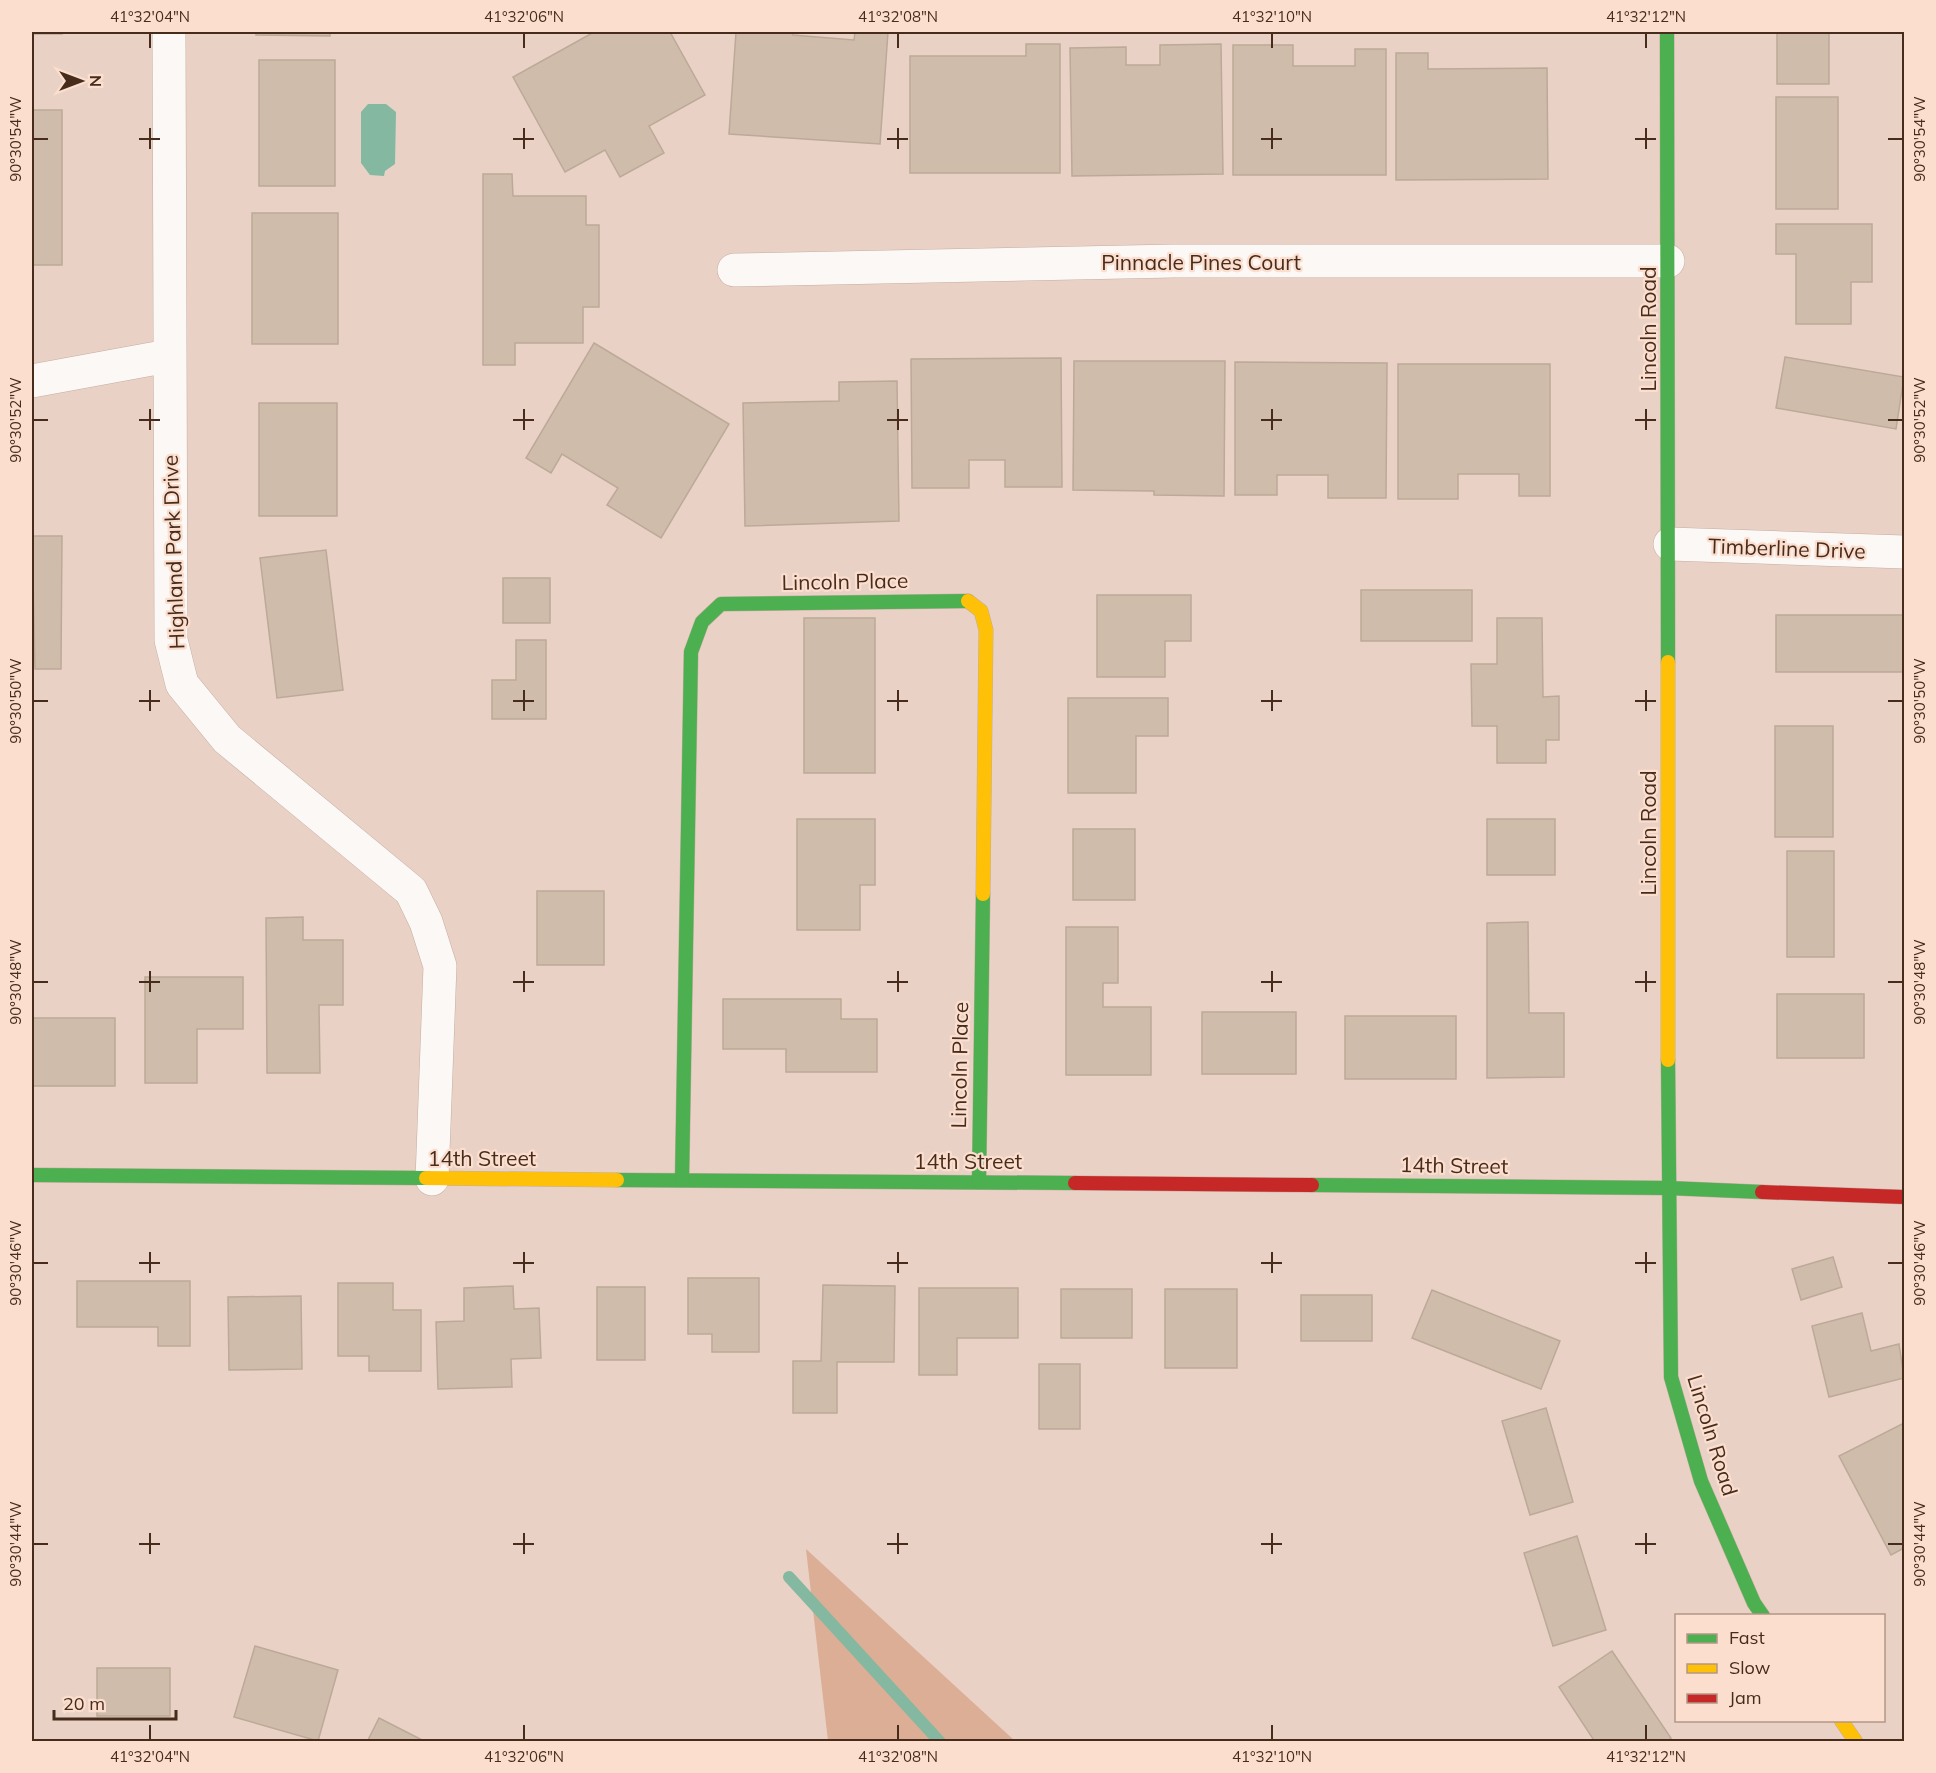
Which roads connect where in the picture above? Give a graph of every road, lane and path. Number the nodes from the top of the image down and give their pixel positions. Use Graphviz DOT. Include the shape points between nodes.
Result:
graph roads {
  1 [pos="169,32"];
  2 [pos="1667,32"];
  3 [pos="1668,261"];
  4 [pos="734,270"];
  5 [pos="168,356"];
  6 [pos="32,381"];
  7 [pos="1670,544"];
  8 [pos="1905,552"];
  9 [pos="32,1176"];
  10 [pos="432,1179"];
  11 [pos="682,1180"];
  12 [pos="979,1182"];
  13 [pos="1668,1188"];
  14 [pos="1905,1197"];
  15 [pos="1762,1614"];
  16 [pos="1842,1722"];
  17 [pos="1856,1742"];
  1 -- 5 [label="street, Highland Park Drive"];
  2 -- 3 [label="street, Lincoln Road"];
  3 -- 4 [label="street, Pinnacle Pines Court" via="1174,261"];
  3 -- 7 [label="street, Lincoln Road"];
  5 -- 6 [label="street"];
  5 -- 10 [label="street, Highland Park Drive" via="171,640 182,684 227,739 411,891 440,966"];
  7 -- 8 [label="street, Timberline Drive"];
  7 -- 13 [label="street, Lincoln Road"];
  9 -- 10 [label="street, 14th Street"];
  10 -- 11 [label="street, 14th Street"];
  11 -- 12 [label="street, 14th Street"];
  11 -- 12 [label="street, Lincoln Place" via="691,652 702,622 721,604 966,600 981,611 986,630"];
  12 -- 13 [label="street, 14th Street"];
  13 -- 14 [label="street, 14th Street"];
  13 -- 15 [label="street, Lincoln Road" via="1671,1377 1701,1481"];
  16 -- 17 [label="street"];
}
